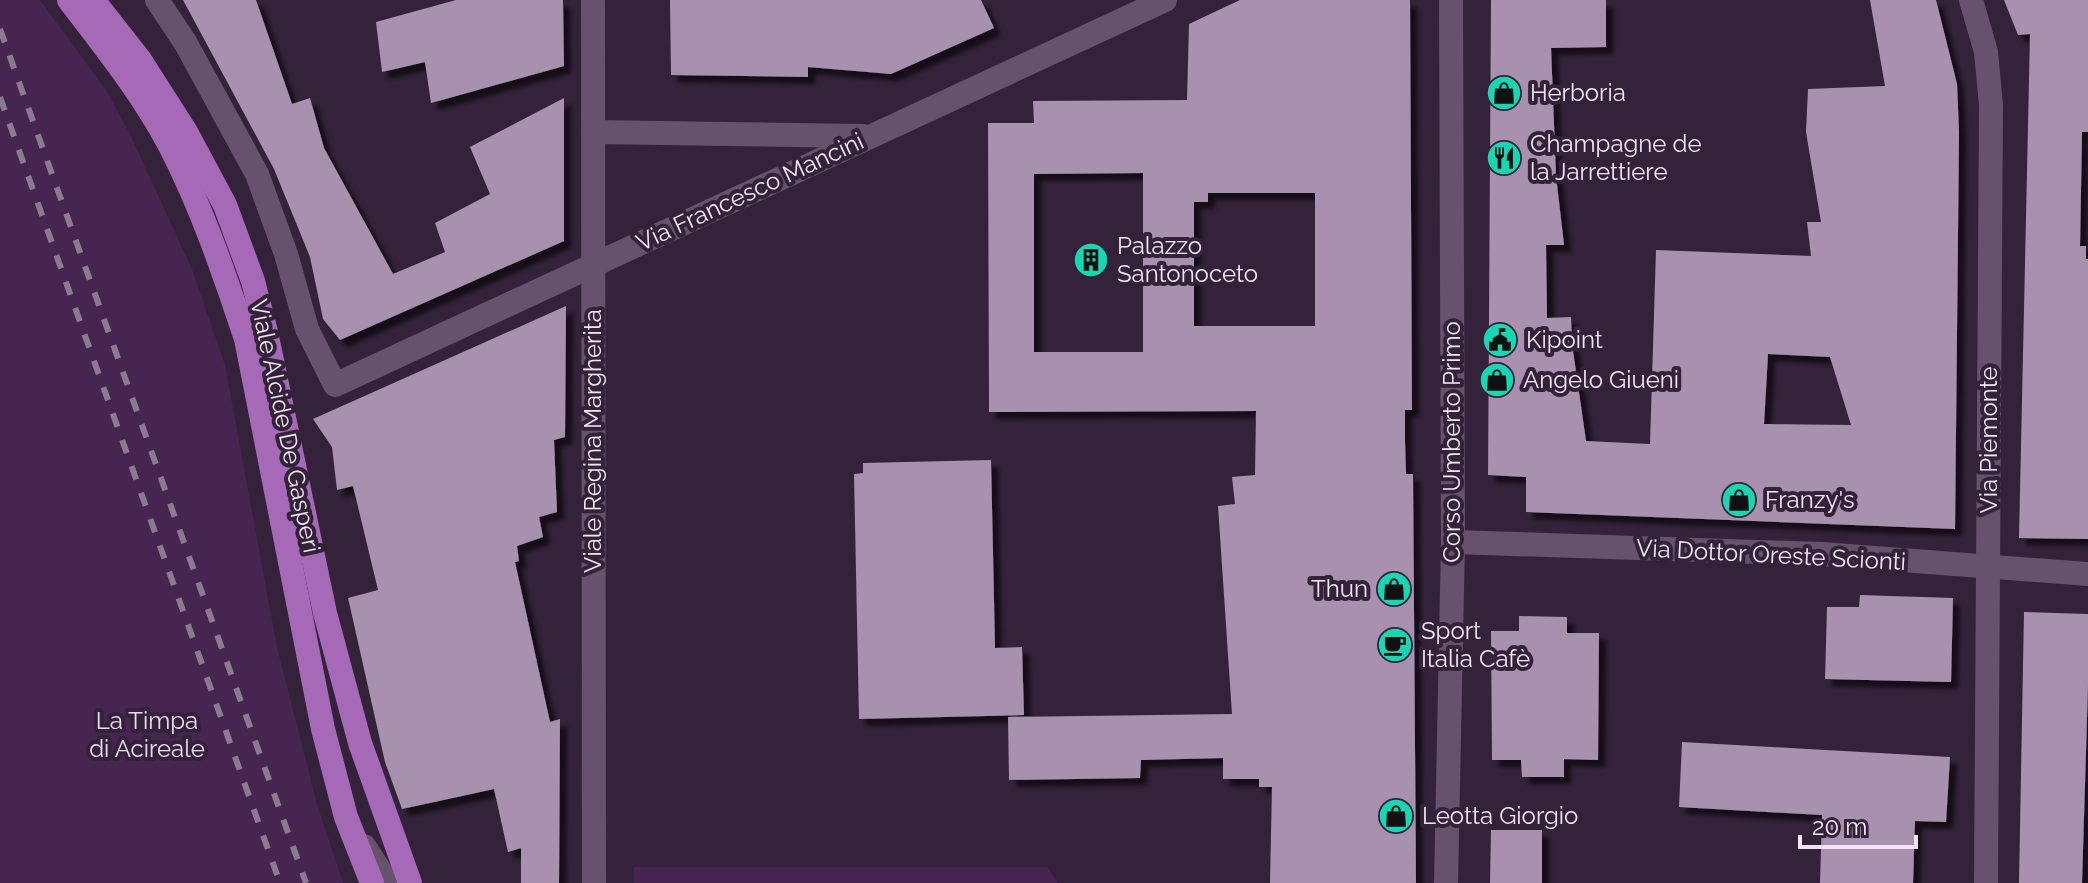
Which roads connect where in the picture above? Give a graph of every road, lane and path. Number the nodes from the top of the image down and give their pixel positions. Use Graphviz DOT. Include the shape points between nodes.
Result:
graph roads {
  1 [pos="69,0"];
  2 [pos="93,0"];
  3 [pos="157,0"];
  4 [pos="593,0"];
  5 [pos="1165,0"];
  6 [pos="1451,0"];
  7 [pos="1971,0"];
  8 [pos="593,132"];
  9 [pos="870,136"];
  10 [pos="593,265"];
  11 [pos="335,385"];
  12 [pos="1453,542"];
  13 [pos="1988,567"];
  14 [pos="2088,574"];
  15 [pos="346,817"];
  16 [pos="372,883"];
  17 [pos="388,883"];
  18 [pos="410,883"];
  19 [pos="594,883"];
  20 [pos="1446,883"];
  21 [pos="1986,883"];
  1 -- 15 [label="main road, Viale Alcide De Gasperi" via="168,144 203,216 231,293 246,339 323,729"];
  2 -- 18 [label="main road, Viale Alcide De Gasperi" via="186,132 225,205 253,281 325,613 360,743"];
  3 -- 11 [label="street, Viale Alcide De Gasperi" via="257,174 307,329"];
  4 -- 8 [label="street, Viale Regina Margherita"];
  5 -- 9 [label="street, Via Francesco Mancini"];
  6 -- 12 [label="street, Corso Umberto Primo"];
  7 -- 13 [label="street, Via Piemonte" via="1986,52 1991,105"];
  8 -- 9 [label="street"];
  8 -- 10 [label="street, Viale Regina Margherita"];
  9 -- 10 [label="street, Via Francesco Mancini"];
  10 -- 11 [label="street, Via Francesco Mancini"];
  10 -- 19 [label="street, Viale Regina Margherita"];
  12 -- 13 [label="street, Via Dottor Oreste Scionti" via="1822,554"];
  12 -- 20 [label="street, Corso Umberto Primo"];
  13 -- 14 [label="street, Via Dottor Oreste Scionti"];
  13 -- 21 [label="street, Via Piemonte"];
  15 -- 16 [label="main road, Viale Alcide De Gasperi"];
  15 -- 17 [label="street"];
}
